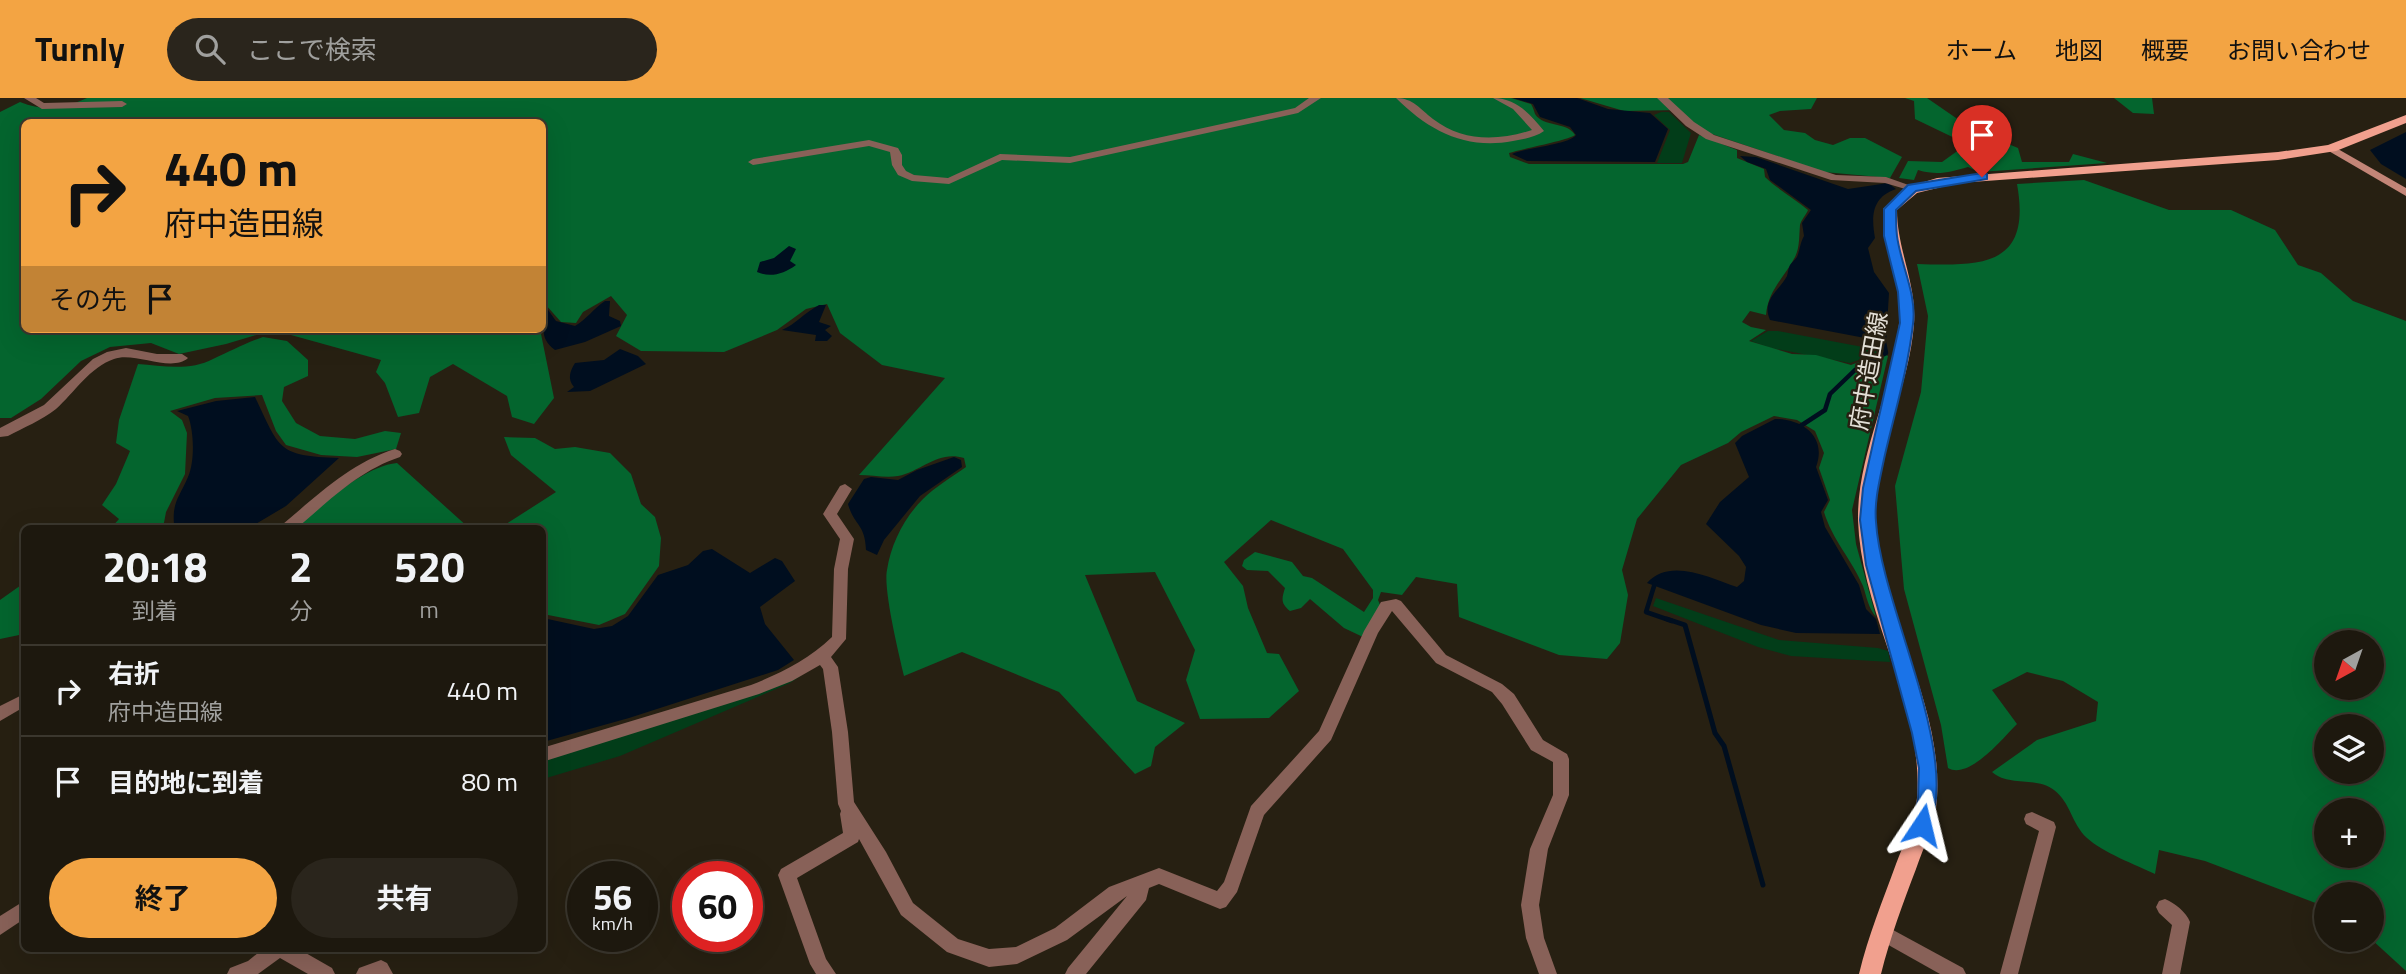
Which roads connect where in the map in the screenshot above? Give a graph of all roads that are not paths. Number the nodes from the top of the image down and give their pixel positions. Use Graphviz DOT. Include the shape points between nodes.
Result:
graph roads {
  1 [pos="29,98"];
  2 [pos="1316,98"];
  3 [pos="1401,98"];
  4 [pos="1498,98"];
  5 [pos="1662,98"];
  6 [pos="122,104"];
  7 [pos="2406,120"];
  8 [pos="2331,148"];
  9 [pos="753,162"];
  10 [pos="1912,188"];
  11 [pos="2406,193"];
  12 [pos="182,358"];
  13 [pos="0,432"];
  14 [pos="395,454"];
  15 [pos="845,489"];
  16 [pos="292,525"];
  17 [pos="822,656"];
  18 [pos="21,702"];
  19 [pos="0,714"];
  20 [pos="546,754"];
  21 [pos="846,804"];
  22 [pos="2032,819"];
  23 [pos="1140,883"];
  24 [pos="2165,907"];
  25 [pos="21,911"];
  26 [pos="0,927"];
  27 [pos="1882,932"];
  28 [pos="274,952"];
  29 [pos="284,952"];
  30 [pos="236,974"];
  31 [pos="326,974"];
  32 [pos="365,974"];
  33 [pos="384,974"];
  34 [pos="827,974"];
  35 [pos="1074,974"];
  36 [pos="1548,974"];
  37 [pos="1870,974"];
  38 [pos="1957,974"];
  39 [pos="2009,974"];
  40 [pos="2171,974"];
  1 -- 6 [label="street" via="42,106"];
  2 -- 9 [label="street" via="1298,110 1070,160 1000,157 949,181 912,178 902,173 894,150 869,143"];
  3 -- 4 [label="street" via="1445,131 1464,139 1490,141 1539,131 1516,107"];
  5 -- 10 [label="street" via="1710,137 1835,178 1886,180"];
  7 -- 8 [label="main road"];
  8 -- 10 [label="main road" via="2221,161 1958,178"];
  8 -- 11 [label="street"];
  10 -- 27 [label="main road, 府中造田線" via="1890,209 1890,236 1905,292 1907,323 1867,520 1874,565 1922,733 1927,800"];
  12 -- 13 [label="street" via="126,352 111,355 97,362 49,408"];
  14 -- 16 [label="street" via="354,474"];
  15 -- 17 [label="street" via="830,514 846,539 839,639"];
  17 -- 20 [label="street" via="754,690"];
  17 -- 21 [label="street" via="830,667"];
  18 -- 19 [label="street"];
  21 -- 23 [label="street" via="907,909 963,952 989,958 1017,955 1062,934 1115,893"];
  21 -- 34 [label="street" via="852,837 787,875 819,964"];
  22 -- 39 [label="street" via="2048,827"];
  23 -- 35 [label="street" via="1140,894"];
  23 -- 36 [label="street" via="1159,876 1220,901 1231,886 1257,811 1325,735 1371,631 1386,606 1396,605 1441,659 1497,688 1537,745 1561,759 1560,795 1539,849 1530,905"];
  24 -- 40 [label="street" via="2181,922"];
  25 -- 26 [label="street"];
  27 -- 37 [label="main road, 府中造田線"];
  27 -- 38 [label="street"];
  28 -- 30 [label="street"];
  29 -- 31 [label="street"];
  32 -- 33 [label="street" via="381,969"];
}
